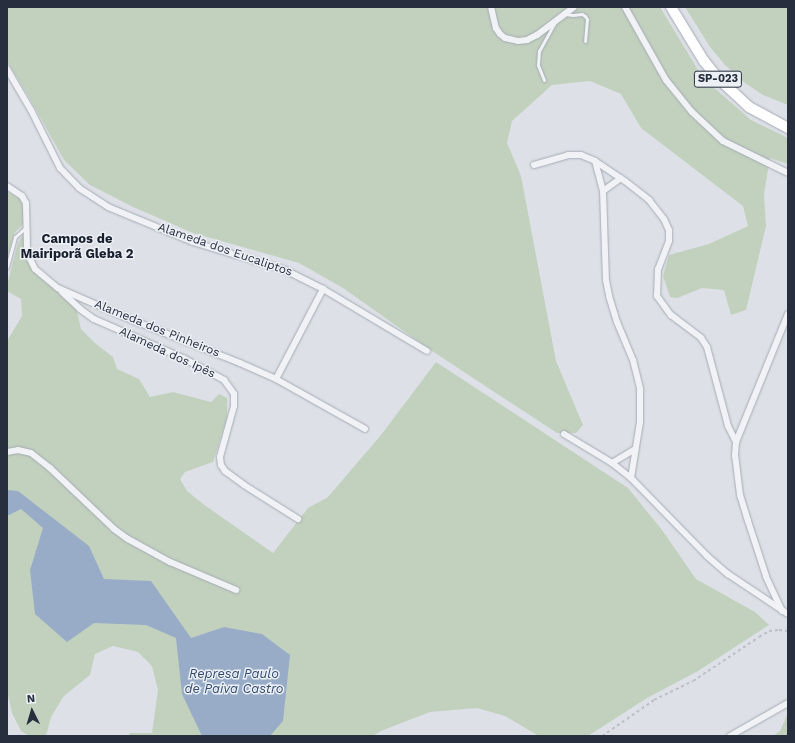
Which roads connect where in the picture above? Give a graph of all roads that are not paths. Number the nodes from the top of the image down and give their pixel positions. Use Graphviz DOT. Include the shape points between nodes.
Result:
graph roads {
  1 [pos="491,7"];
  2 [pos="574,7"];
  3 [pos="624,7"];
  4 [pos="671,7"];
  5 [pos="565,14"];
  6 [pos="555,22"];
  7 [pos="585,41"];
  8 [pos="7,69"];
  9 [pos="544,80"];
  10 [pos="788,128"];
  11 [pos="595,161"];
  12 [pos="534,165"];
  13 [pos="788,173"];
  14 [pos="621,178"];
  15 [pos="7,186"];
  16 [pos="603,191"];
  17 [pos="27,226"];
  18 [pos="7,268"];
  19 [pos="58,288"];
  20 [pos="323,289"];
  21 [pos="788,314"];
  22 [pos="427,352"];
  23 [pos="276,379"];
  24 [pos="365,429"];
  25 [pos="564,434"];
  26 [pos="736,442"];
  27 [pos="634,450"];
  28 [pos="7,452"];
  29 [pos="612,463"];
  30 [pos="632,478"];
  31 [pos="298,518"];
  32 [pos="236,590"];
  33 [pos="782,611"];
  34 [pos="788,614"];
  35 [pos="788,703"];
  36 [pos="730,736"];
  1 -- 6 [label="street" via="496,28 510,40 527,40"];
  2 -- 5 [label="street"];
  3 -- 13 [label="street" via="666,80 692,112 723,141"];
  4 -- 10 [label="main road, SP-023" via="704,62 718,78 749,107"];
  5 -- 6 [label="street"];
  5 -- 7 [label="lane" via="585,16"];
  6 -- 9 [label="lane" via="539,51 538,65"];
  8 -- 20 [label="street, Alameda dos Eucaliptos" via="60,168 79,188 108,207 193,242 285,270"];
  11 -- 12 [label="street" via="575,154"];
  11 -- 14 [label="street"];
  11 -- 16 [label="street"];
  14 -- 16 [label="street"];
  14 -- 26 [label="street" via="649,200 670,230 669,241 658,269 657,296 671,315 701,338 707,347 728,426"];
  15 -- 17 [label="street, Alameda dos Pinheiros" via="22,196 26,203"];
  16 -- 27 [label="street" via="606,280 616,322 632,360 640,389 640,422"];
  17 -- 18 [label="lane" via="16,237"];
  17 -- 19 [label="street, Alameda dos Pinheiros" via="30,259 35,269"];
  19 -- 23 [label="street, Alameda dos Pinheiros"];
  19 -- 31 [label="street, Alameda dos Ipês" via="94,319 183,358 224,380 234,394 234,406 220,457 221,464 244,485"];
  20 -- 22 [label="street, Alameda dos Eucaliptos"];
  20 -- 23 [label="street"];
  21 -- 26 [label="street"];
  23 -- 24 [label="street, Alameda dos Pinheiros"];
  25 -- 29 [label="street"];
  26 -- 33 [label="street" via="740,495 766,576"];
  27 -- 29 [label="street"];
  27 -- 30 [label="street"];
  28 -- 32 [label="street" via="18,450 31,454 128,539 170,562"];
  29 -- 30 [label="street"];
  30 -- 33 [label="street" via="707,556 728,574"];
  33 -- 34 [label="street"];
  35 -- 36 [label="street"];
}
